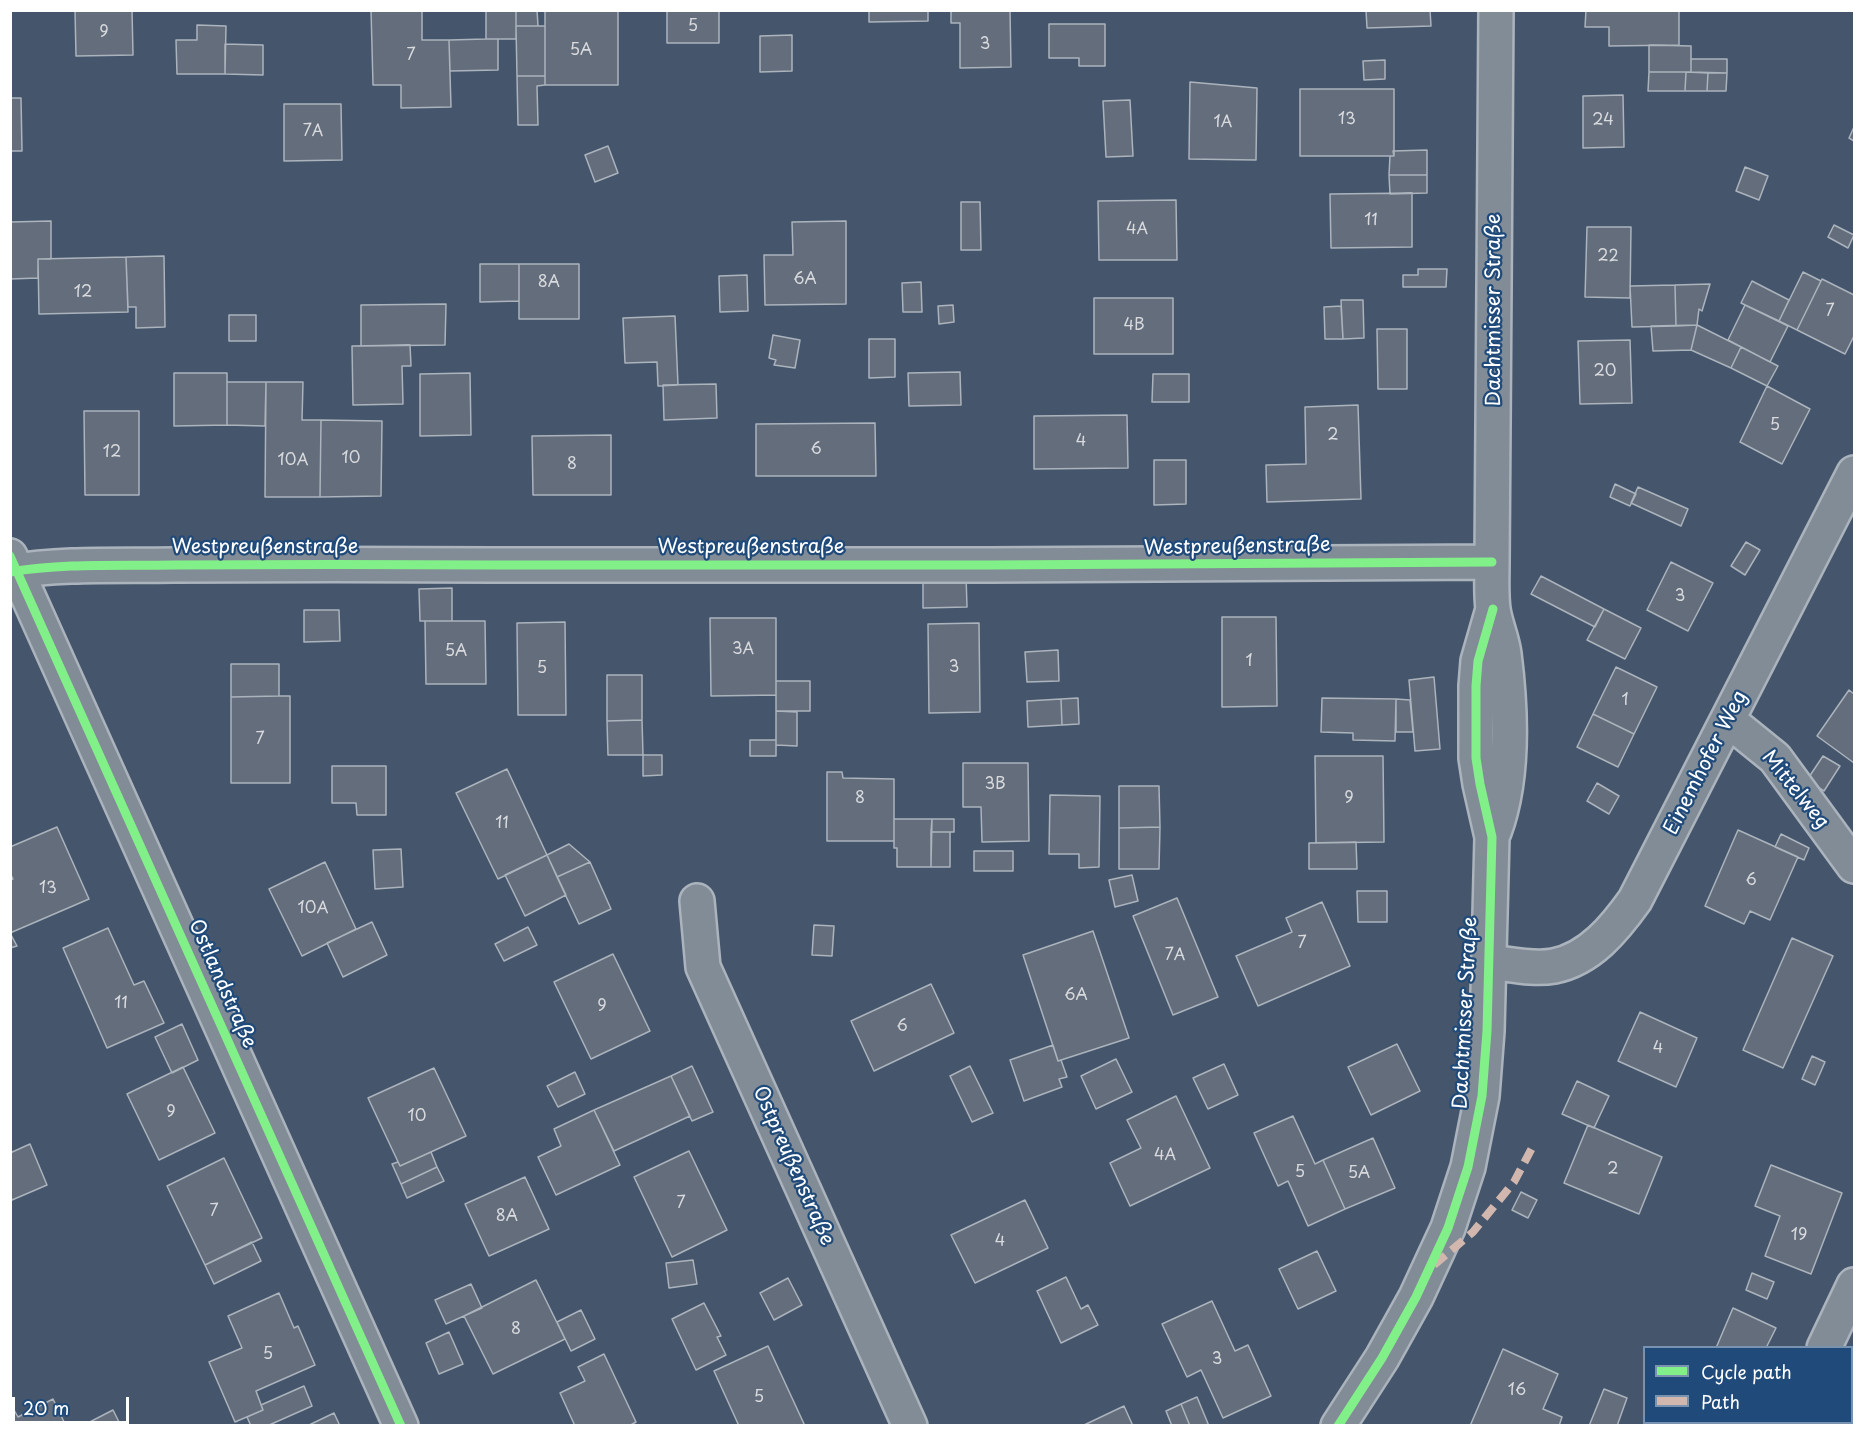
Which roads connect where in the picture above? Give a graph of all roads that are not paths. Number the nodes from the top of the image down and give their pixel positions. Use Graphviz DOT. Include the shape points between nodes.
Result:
graph roads {
  1 [pos="1496,10"];
  2 [pos="1854,473"];
  3 [pos="1492,562"];
  4 [pos="13,566"];
  5 [pos="1728,720"];
  6 [pos="1854,866"];
  7 [pos="697,902"];
  8 [pos="1489,962"];
  9 [pos="1854,1285"];
  10 [pos="1824,1346"];
  11 [pos="401,1425"];
  12 [pos="910,1425"];
  13 [pos="1338,1425"];
  1 -- 3 [label="street, Dachtmisser Straße"];
  2 -- 5 [label="street, Einemhofer Weg"];
  3 -- 4 [label="street, Westpreußenstraße"];
  3 -- 8 [label="street, Dachtmisser Straße" via="1493,609 1504,650 1508,692 1508,733 1505,794 1492,837"];
  4 -- 11 [label="street, Ostlandstraße"];
  5 -- 6 [label="street, Mittelweg" via="1774,758"];
  5 -- 8 [label="street, Einemhofer Weg" via="1635,900 1613,929 1584,952 1554,966"];
  7 -- 12 [label="street, Ostpreußenstraße" via="703,967"];
  8 -- 13 [label="street, Dachtmisser Straße" via="1482,1096 1468,1167 1448,1228 1416,1297"];
  9 -- 10 [label="street"];
}
